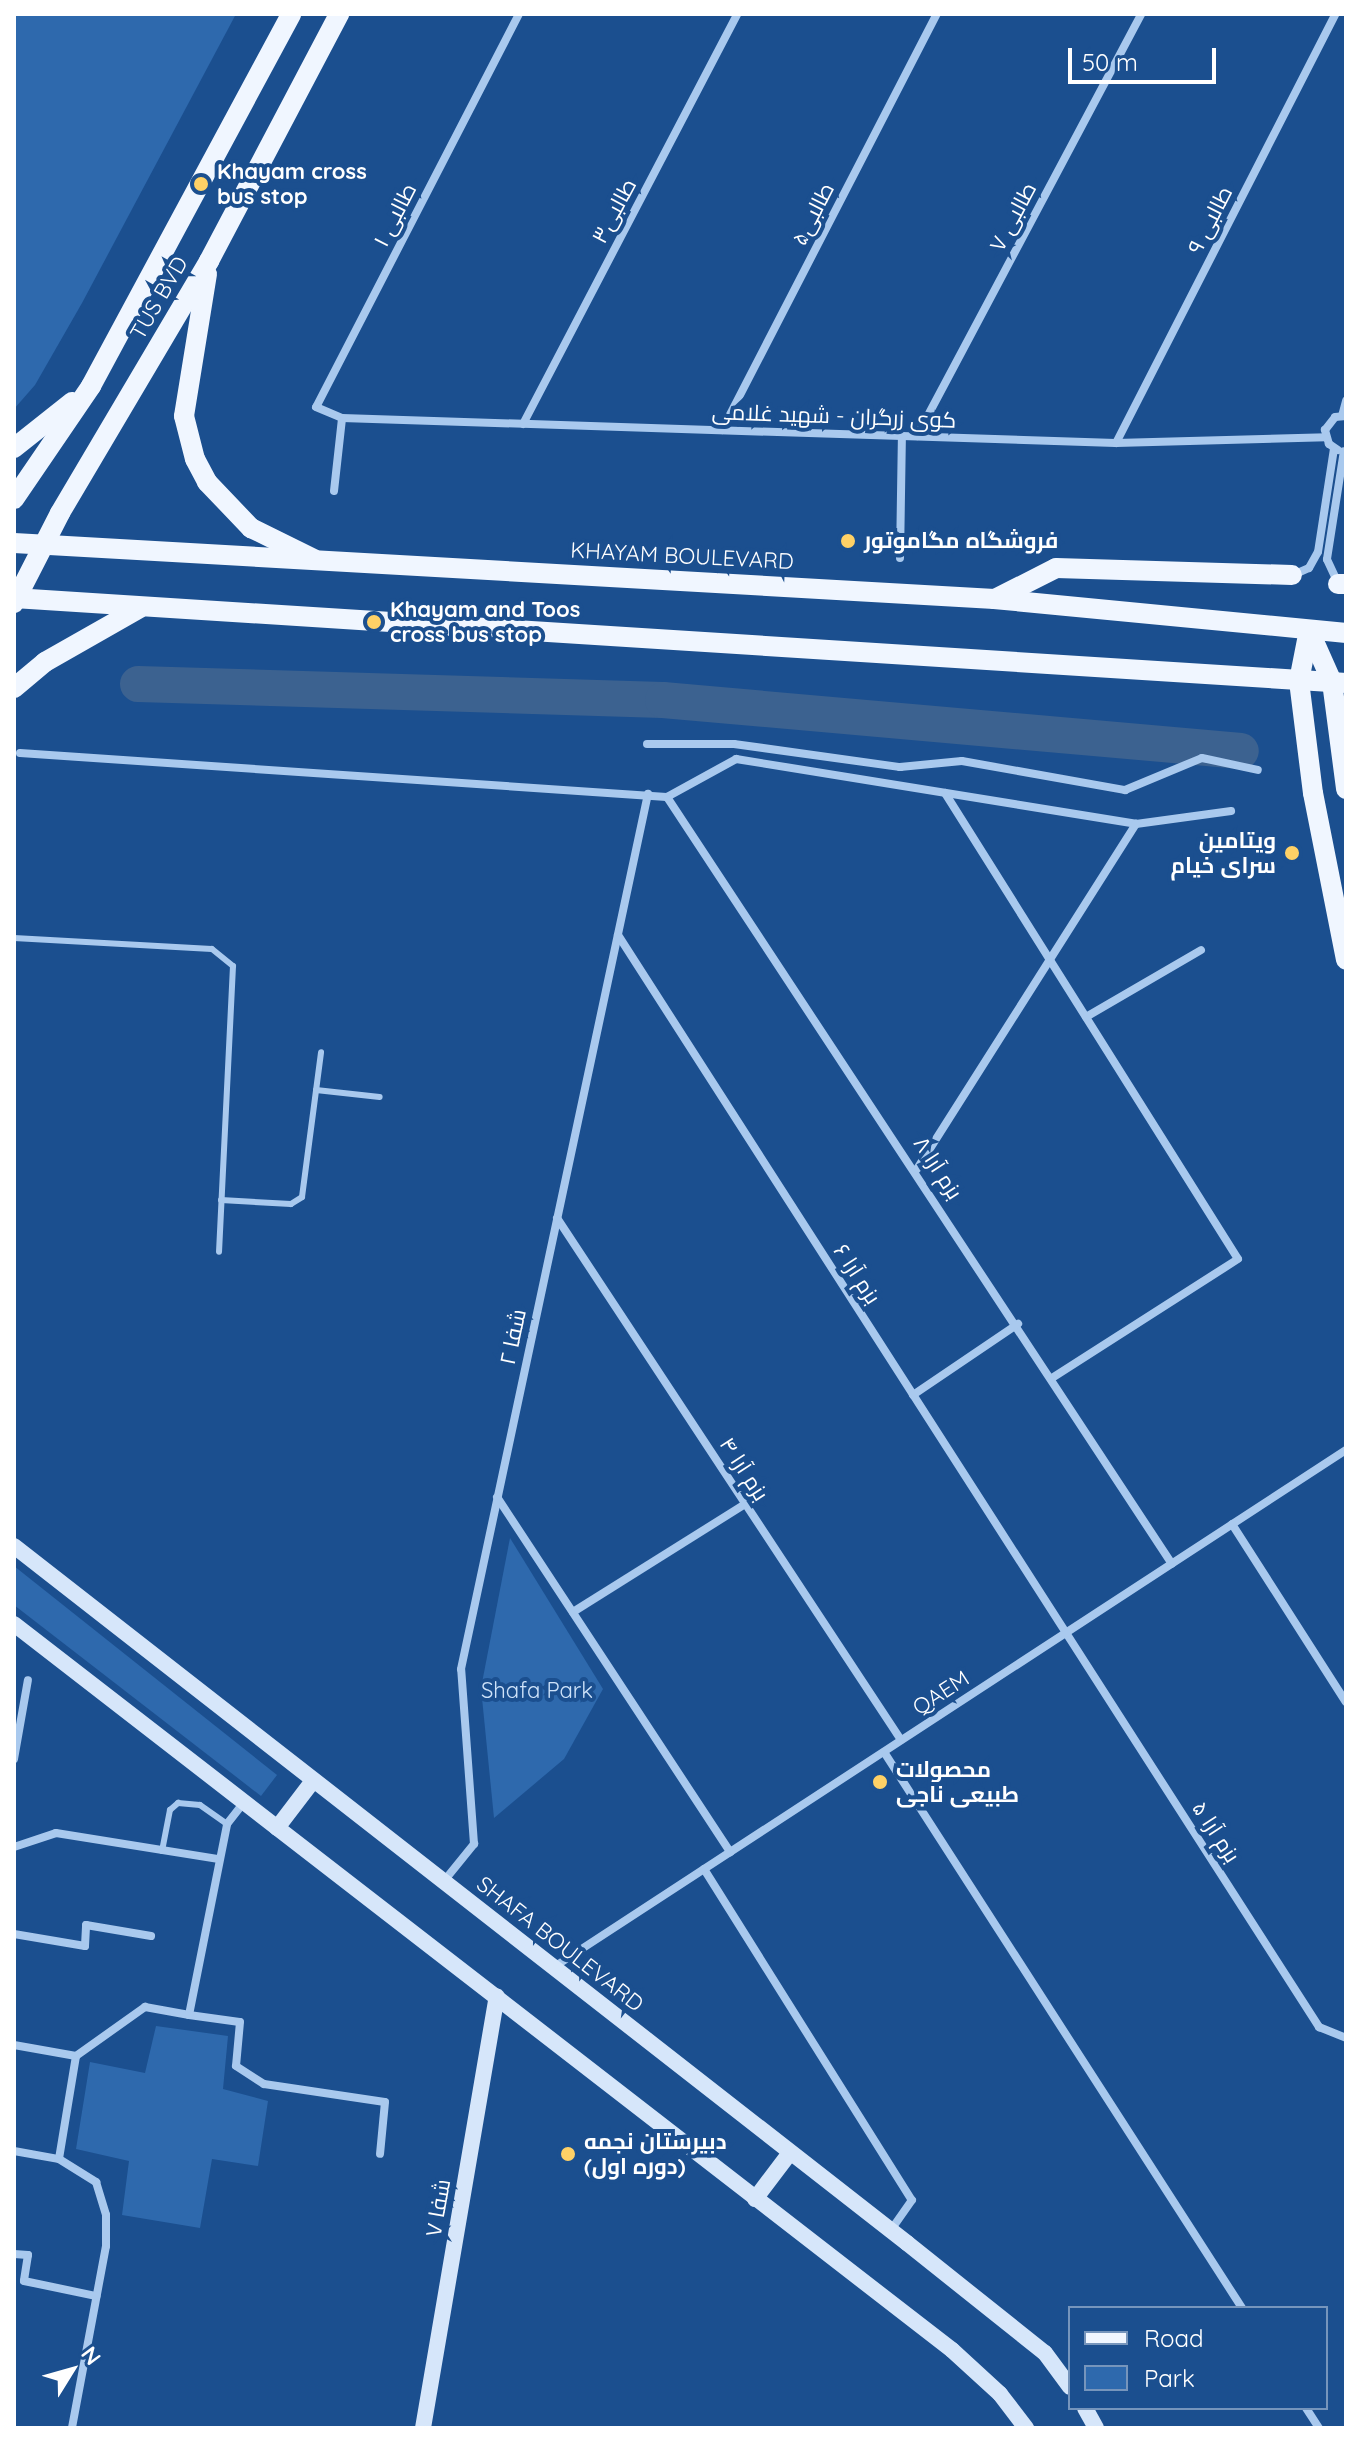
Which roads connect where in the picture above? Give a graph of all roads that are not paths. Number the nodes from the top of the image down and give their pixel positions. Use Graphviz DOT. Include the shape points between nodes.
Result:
graph roads {
  1 [pos="291,14"];
  2 [pos="339,14"];
  3 [pos="519,14"];
  4 [pos="737,14"];
  5 [pos="937,14"];
  6 [pos="1141,14"];
  7 [pos="1336,14"];
  8 [pos="209,261"];
  9 [pos="91,386"];
  10 [pos="1346,401"];
  11 [pos="1344,416"];
  12 [pos="342,418"];
  13 [pos="523,424"];
  14 [pos="722,430"];
  15 [pos="902,436"];
  16 [pos="917,436"];
  17 [pos="1326,437"];
  18 [pos="1116,443"];
  19 [pos="14,448"];
  20 [pos="1334,449"];
  21 [pos="1345,451"];
  22 [pos="334,491"];
  23 [pos="14,499"];
  24 [pos="14,543"];
  25 [pos="43,545"];
  26 [pos="900,558"];
  27 [pos="325,564"];
  28 [pos="1292,575"];
  29 [pos="1342,584"];
  30 [pos="994,599"];
  31 [pos="15,600"];
  32 [pos="140,608"];
  33 [pos="1309,630"];
  34 [pos="1346,633"];
  35 [pos="1299,681"];
  36 [pos="1339,683"];
  37 [pos="14,688"];
  38 [pos="647,744"];
  39 [pos="20,753"];
  40 [pos="1258,770"];
  41 [pos="1346,789"];
  42 [pos="945,793"];
  43 [pos="648,794"];
  44 [pos="667,797"];
  45 [pos="1231,811"];
  46 [pos="1136,824"];
  47 [pos="618,935"];
  48 [pos="14,938"];
  49 [pos="1201,950"];
  50 [pos="1050,960"];
  51 [pos="1346,960"];
  52 [pos="1086,1017"];
  53 [pos="321,1052"];
  54 [pos="316,1090"];
  55 [pos="380,1097"];
  56 [pos="917,1169"];
  57 [pos="221,1200"];
  58 [pos="557,1218"];
  59 [pos="219,1252"];
  60 [pos="1018,1324"];
  61 [pos="1052,1378"];
  62 [pos="913,1395"];
  63 [pos="1346,1450"];
  64 [pos="497,1497"];
  65 [pos="745,1504"];
  66 [pos="1232,1524"];
  67 [pos="14,1546"];
  68 [pos="1172,1564"];
  69 [pos="573,1612"];
  70 [pos="14,1624"];
  71 [pos="1066,1633"];
  72 [pos="28,1680"];
  73 [pos="1346,1702"];
  74 [pos="901,1740"];
  75 [pos="884,1752"];
  76 [pos="14,1759"];
  77 [pos="312,1782"];
  78 [pos="244,1802"];
  79 [pos="227,1824"];
  80 [pos="277,1828"];
  81 [pos="14,1847"];
  82 [pos="162,1851"];
  83 [pos="730,1852"];
  84 [pos="219,1859"];
  85 [pos="704,1869"];
  86 [pos="444,1881"];
  87 [pos="14,1934"];
  88 [pos="151,1936"];
  89 [pos="554,1967"];
  90 [pos="497,1996"];
  91 [pos="189,2015"];
  92 [pos="1346,2038"];
  93 [pos="14,2045"];
  94 [pos="76,2056"];
  95 [pos="14,2151"];
  96 [pos="380,2154"];
  97 [pos="789,2154"];
  98 [pos="59,2159"];
  99 [pos="755,2199"];
  100 [pos="891,2230"];
  101 [pos="14,2254"];
  102 [pos="96,2296"];
  103 [pos="1241,2306"];
  104 [pos="1068,2384"];
  105 [pos="1086,2410"];
  106 [pos="1307,2410"];
  107 [pos="72,2428"];
  108 [pos="423,2428"];
  109 [pos="1026,2428"];
  110 [pos="1096,2428"];
  111 [pos="1319,2428"];
  1 -- 9 [label="main road, TUS BVD"];
  2 -- 8 [label="main road, TUS BVD"];
  3 -- 12 [label="street, طالبی ۱" via="316,407"];
  4 -- 13 [label="street, طالبی۳"];
  5 -- 14 [label="street, طالبی۵"];
  6 -- 16 [label="street, طالبی ۷"];
  7 -- 18 [label="street, طالبی ۹"];
  8 -- 25 [label="main road, TUS BVD"];
  8 -- 27 [label="main road" via="184,416 195,459 207,482 251,528"];
  9 -- 19 [label="main road"];
  9 -- 23 [label="main road, TUS BVD"];
  10 -- 11 [label="street"];
  11 -- 17 [label="street" via="1329,422"];
  12 -- 13 [label="street, کوی زرگران - شهید غلامی"];
  12 -- 22 [label="street"];
  13 -- 14 [label="street, کوی زرگران - شهید غلامی"];
  14 -- 15 [label="street, کوی زرگران - شهید غلامی"];
  15 -- 16 [label="street, کوی زرگران - شهید غلامی"];
  15 -- 26 [label="street"];
  16 -- 18 [label="street, کوی زرگران - شهید غلامی"];
  17 -- 18 [label="street, کوی زرگران - شهید غلامی"];
  17 -- 20 [label="street"];
  20 -- 21 [label="street"];
  20 -- 28 [label="street" via="1318,552 1309,568"];
  21 -- 29 [label="street" via="1327,559"];
  24 -- 25 [label="main road, KHAYAM BOULEVARD"];
  25 -- 27 [label="main road, KHAYAM BOULEVARD"];
  25 -- 31 [label="main road, TUS BVD"];
  27 -- 30 [label="main road, KHAYAM BOULEVARD"];
  28 -- 30 [label="main road" via="1056,568"];
  30 -- 33 [label="main road, KHAYAM BOULEVARD"];
  31 -- 32 [label="main road"];
  32 -- 35 [label="main road"];
  32 -- 37 [label="main road" via="45,662"];
  33 -- 34 [label="main road, KHAYAM BOULEVARD"];
  33 -- 35 [label="main road"];
  33 -- 36 [label="main road"];
  35 -- 36 [label="main road"];
  35 -- 51 [label="main road" via="1313,793"];
  36 -- 41 [label="main road"];
  38 -- 40 [label="street" via="734,744 900,767 962,761 1125,790 1202,758"];
  39 -- 43 [label="street"];
  42 -- 44 [label="street" via="736,759"];
  42 -- 46 [label="street"];
  42 -- 50 [label="street"];
  43 -- 44 [label="street"];
  43 -- 47 [label="street, شفا ۲"];
  44 -- 56 [label="street, بزم آرا ۸"];
  45 -- 46 [label="street"];
  46 -- 50 [label="street"];
  47 -- 58 [label="street, شفا ۲"];
  47 -- 62 [label="street, بزم آرا ۶"];
  48 -- 57 [label="lane" via="189,947 224,954 235,981"];
  49 -- 52 [label="street"];
  50 -- 52 [label="street"];
  50 -- 56 [label="street"];
  52 -- 61 [label="street" via="1238,1259"];
  53 -- 54 [label="lane"];
  54 -- 55 [label="lane"];
  54 -- 57 [label="lane" via="305,1187 298,1202"];
  56 -- 60 [label="street, بزم آرا ۸"];
  57 -- 59 [label="lane"];
  58 -- 64 [label="street, شفا ۲"];
  58 -- 65 [label="street, بزم آرا ۴"];
  60 -- 61 [label="street, بزم آرا ۸"];
  60 -- 62 [label="street"];
  61 -- 68 [label="street, بزم آرا ۸"];
  62 -- 71 [label="street, بزم آرا ۶"];
  63 -- 66 [label="street, QAEM"];
  64 -- 69 [label="street"];
  64 -- 86 [label="street, شفا ۲" via="461,1669 474,1844"];
  65 -- 69 [label="street"];
  65 -- 74 [label="street, بزم آرا ۴"];
  66 -- 68 [label="street, QAEM"];
  66 -- 73 [label="street"];
  67 -- 77 [label="street, SHAFA BOULEVARD"];
  68 -- 71 [label="street, QAEM"];
  69 -- 83 [label="street"];
  70 -- 78 [label="street"];
  71 -- 74 [label="street, QAEM"];
  71 -- 92 [label="street, بزم آرا ۵" via="1319,2027"];
  72 -- 76 [label="street"];
  74 -- 75 [label="street, QAEM"];
  75 -- 83 [label="street, QAEM"];
  75 -- 103 [label="street"];
  77 -- 80 [label="street"];
  77 -- 86 [label="street, SHAFA BOULEVARD"];
  78 -- 79 [label="street"];
  78 -- 80 [label="street"];
  79 -- 82 [label="lane" via="200,1805 178,1803 170,1810"];
  79 -- 84 [label="street"];
  80 -- 90 [label="street"];
  81 -- 82 [label="street" via="56,1833"];
  82 -- 84 [label="street"];
  83 -- 85 [label="street, QAEM"];
  84 -- 91 [label="street"];
  85 -- 89 [label="street, QAEM"];
  85 -- 100 [label="street" via="912,2200"];
  86 -- 89 [label="street, SHAFA BOULEVARD"];
  87 -- 88 [label="street" via="85,1946 86,1925"];
  89 -- 97 [label="street, SHAFA BOULEVARD"];
  90 -- 99 [label="street"];
  90 -- 108 [label="street, شفا ۷"];
  91 -- 94 [label="street" via="145,2007"];
  91 -- 96 [label="street" via="240,2022 236,2066 264,2084 385,2102"];
  93 -- 94 [label="street"];
  94 -- 98 [label="street"];
  95 -- 98 [label="street"];
  97 -- 99 [label="street"];
  97 -- 100 [label="street, SHAFA BOULEVARD"];
  98 -- 102 [label="street" via="96,2182 106,2215"];
  99 -- 109 [label="street" via="952,2350 1000,2394"];
  100 -- 104 [label="street, SHAFA BOULEVARD" via="1045,2353"];
  101 -- 102 [label="street" via="28,2255 24,2281"];
  102 -- 107 [label="street"];
  105 -- 110 [label="street"];
  106 -- 111 [label="street"];
}
